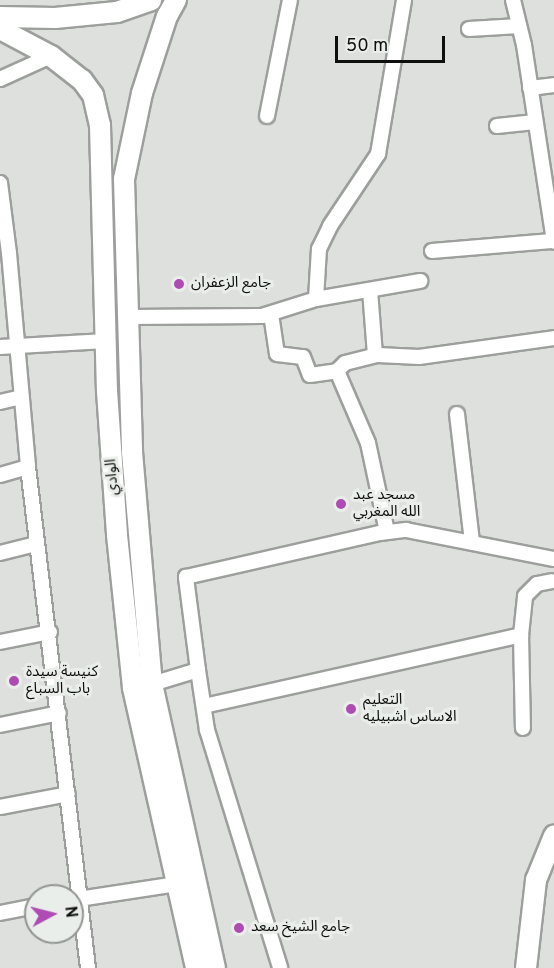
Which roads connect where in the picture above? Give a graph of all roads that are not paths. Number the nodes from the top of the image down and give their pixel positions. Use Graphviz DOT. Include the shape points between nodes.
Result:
graph roads {
  1 [pos="152,0"];
  2 [pos="176,0"];
  3 [pos="290,0"];
  4 [pos="404,0"];
  5 [pos="513,0"];
  6 [pos="0,17"];
  7 [pos="519,26"];
  8 [pos="0,29"];
  9 [pos="469,29"];
  10 [pos="51,56"];
  11 [pos="0,79"];
  12 [pos="554,85"];
  13 [pos="530,88"];
  14 [pos="267,116"];
  15 [pos="536,122"];
  16 [pos="497,126"];
  17 [pos="0,183"];
  18 [pos="553,241"];
  19 [pos="432,251"];
  20 [pos="420,281"];
  21 [pos="370,290"];
  22 [pos="316,299"];
  23 [pos="271,314"];
  24 [pos="128,317"];
  25 [pos="554,338"];
  26 [pos="106,341"];
  27 [pos="17,346"];
  28 [pos="0,347"];
  29 [pos="375,355"];
  30 [pos="337,371"];
  31 [pos="21,397"];
  32 [pos="0,402"];
  33 [pos="457,414"];
  34 [pos="28,467"];
  35 [pos="0,475"];
  36 [pos="387,532"];
  37 [pos="472,542"];
  38 [pos="37,544"];
  39 [pos="0,553"];
  40 [pos="554,559"];
  41 [pos="554,565"];
  42 [pos="553,581"];
  43 [pos="50,632"];
  44 [pos="521,635"];
  45 [pos="0,642"];
  46 [pos="198,670"];
  47 [pos="152,684"];
  48 [pos="204,706"];
  49 [pos="58,713"];
  50 [pos="0,725"];
  51 [pos="523,728"];
  52 [pos="68,794"];
  53 [pos="0,807"];
  54 [pos="554,836"];
  55 [pos="75,884"];
  56 [pos="177,884"];
  57 [pos="84,898"];
  58 [pos="24,908"];
  59 [pos="0,913"];
  60 [pos="84,944"];
  61 [pos="88,968"];
  62 [pos="196,968"];
  63 [pos="215,968"];
  64 [pos="280,968"];
  65 [pos="526,968"];
  1 -- 6 [label="main road" via="117,12 55,18"];
  2 -- 24 [label="main road, الوادي" via="142,93 124,178"];
  3 -- 14 [label="street"];
  4 -- 22 [label="street" via="378,154 319,249"];
  5 -- 7 [label="street"];
  7 -- 9 [label="street"];
  7 -- 13 [label="street"];
  8 -- 10 [label="main road, الوادي"];
  10 -- 11 [label="street"];
  10 -- 26 [label="main road, الوادي" via="82,80 93,95 100,125"];
  12 -- 13 [label="street"];
  13 -- 15 [label="street"];
  15 -- 16 [label="street"];
  15 -- 18 [label="street"];
  17 -- 27 [label="street"];
  18 -- 19 [label="street"];
  20 -- 21 [label="street"];
  21 -- 22 [label="street"];
  21 -- 29 [label="street"];
  22 -- 23 [label="street"];
  23 -- 24 [label="street"];
  23 -- 30 [label="street" via="277,354 303,357 310,375"];
  24 -- 47 [label="main road, الوادي" via="132,452"];
  25 -- 29 [label="street" via="418,357"];
  26 -- 27 [label="street"];
  26 -- 56 [label="main road, الوادي" via="117,535 133,688"];
  27 -- 28 [label="street"];
  27 -- 31 [label="street"];
  29 -- 30 [label="street" via="345,363"];
  30 -- 36 [label="street" via="368,443"];
  31 -- 32 [label="street"];
  31 -- 34 [label="street"];
  33 -- 37 [label="street"];
  34 -- 35 [label="street"];
  34 -- 38 [label="street"];
  36 -- 37 [label="street" via="405,530"];
  36 -- 46 [label="street" via="186,577"];
  37 -- 40 [label="street"];
  38 -- 39 [label="street"];
  38 -- 43 [label="street"];
  41 -- 42 [label="street"];
  42 -- 44 [label="street" via="537,584 525,596"];
  43 -- 45 [label="street"];
  43 -- 49 [label="street"];
  44 -- 48 [label="street"];
  44 -- 51 [label="street"];
  46 -- 47 [label="street"];
  46 -- 48 [label="street"];
  47 -- 63 [label="main road, الوادي"];
  48 -- 64 [label="street" via="207,730"];
  49 -- 50 [label="street"];
  49 -- 52 [label="street"];
  52 -- 53 [label="street"];
  52 -- 55 [label="street"];
  54 -- 65 [label="main road" via="536,880"];
  56 -- 57 [label="street"];
  56 -- 62 [label="main road, الوادي"];
  58 -- 59 [label="street"];
  60 -- 61 [label="street"];
}
